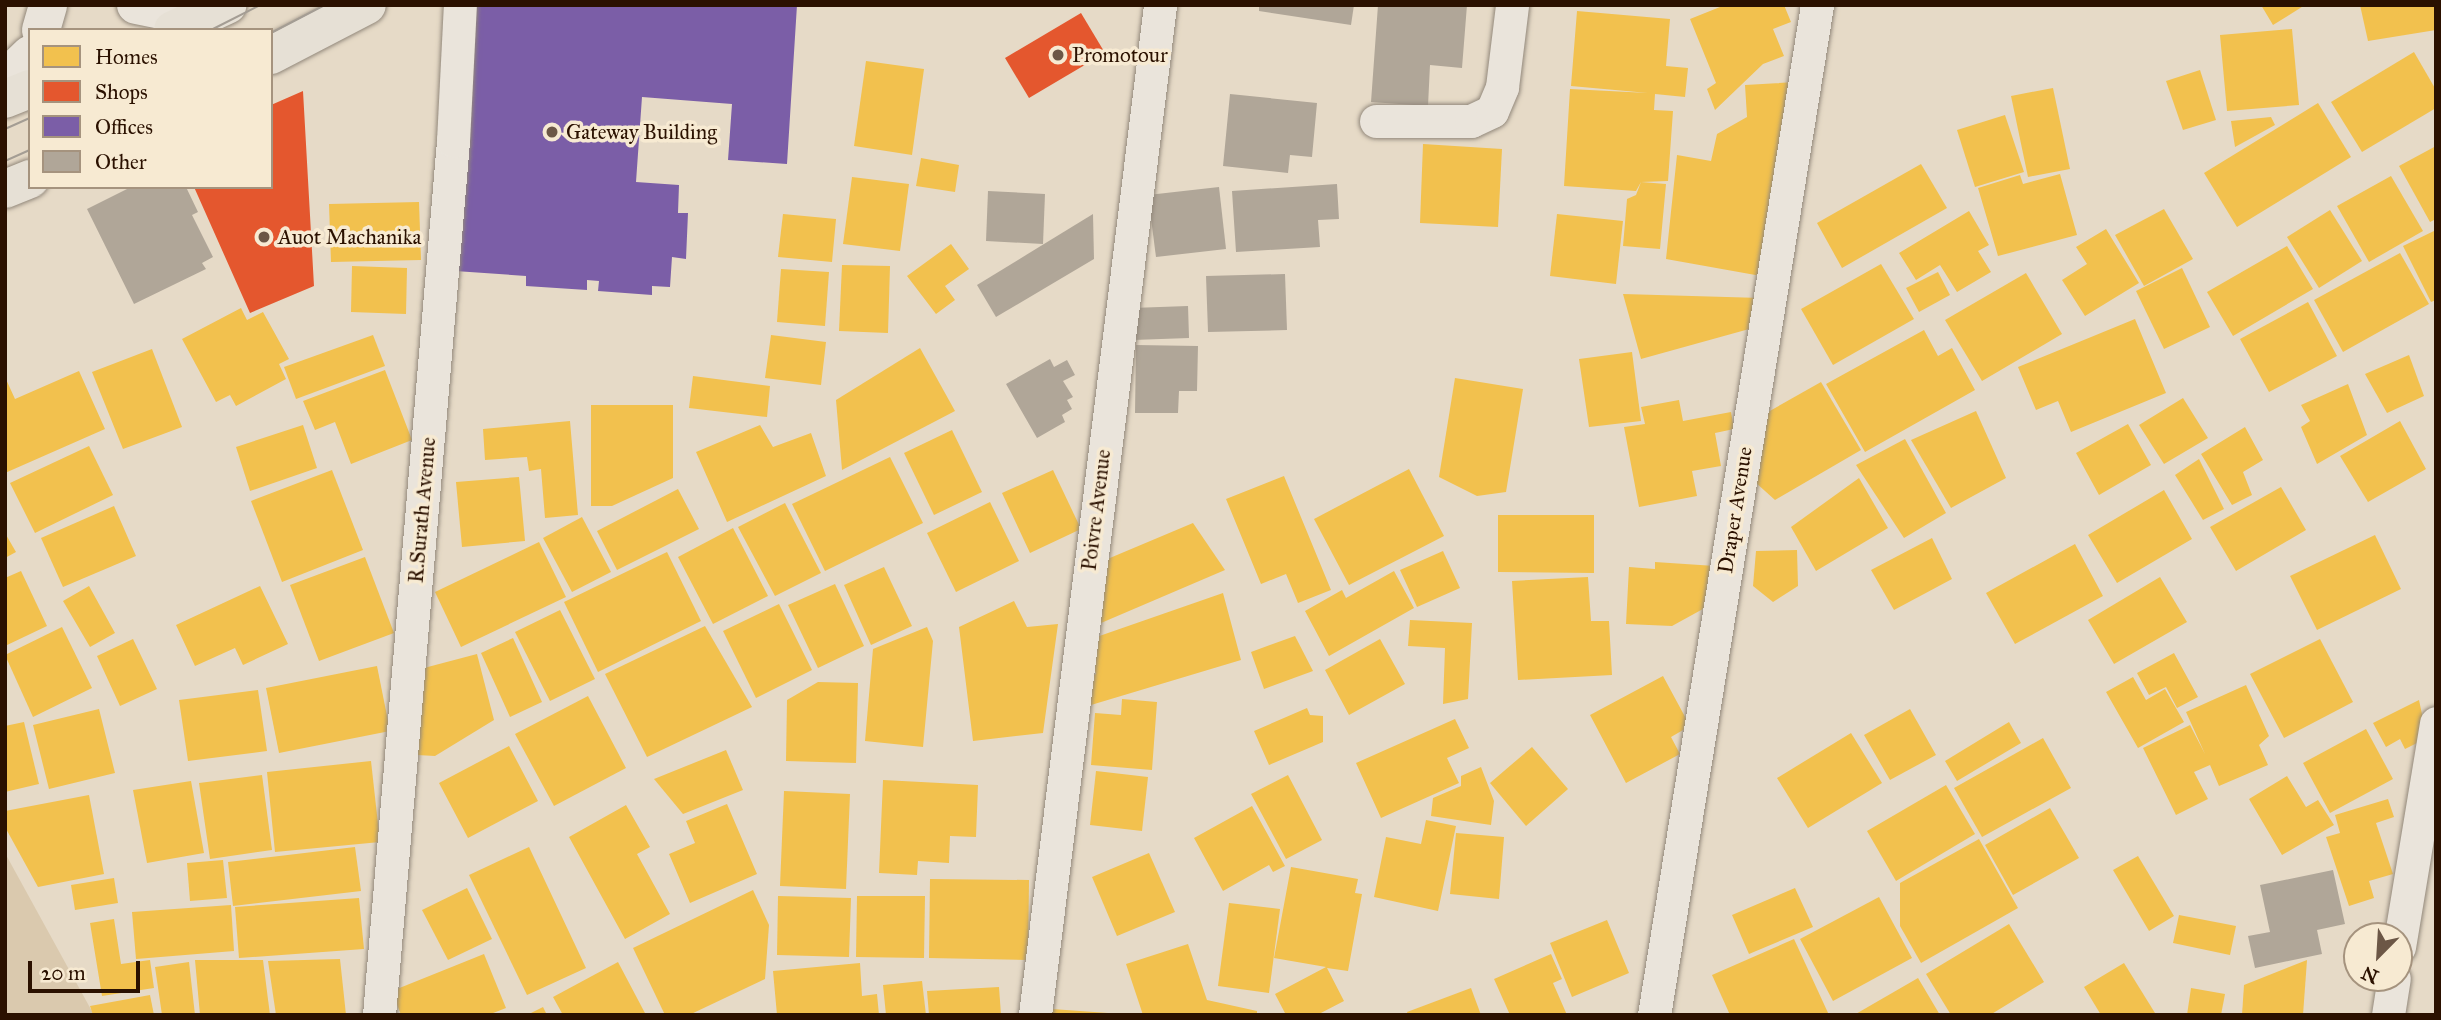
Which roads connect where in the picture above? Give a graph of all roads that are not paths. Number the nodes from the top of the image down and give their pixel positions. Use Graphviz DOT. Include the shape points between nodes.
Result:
graph roads {
  1 [pos="48,5"];
  2 [pos="136,5"];
  3 [pos="367,5"];
  4 [pos="460,5"];
  5 [pos="1160,5"];
  6 [pos="1512,5"];
  7 [pos="1817,5"];
  8 [pos="200,18"];
  9 [pos="42,28"];
  10 [pos="273,54"];
  11 [pos="28,57"];
  12 [pos="5,79"];
  13 [pos="28,90"];
  14 [pos="5,99"];
  15 [pos="1376,121"];
  16 [pos="28,180"];
  17 [pos="5,189"];
  18 [pos="2436,723"];
  19 [pos="2403,922"];
  20 [pos="2392,992"];
  21 [pos="379,1015"];
  22 [pos="1035,1015"];
  23 [pos="1654,1015"];
  24 [pos="2388,1015"];
  1 -- 9 [label="main road"];
  2 -- 8 [label="main road"];
  3 -- 10 [label="main road"];
  4 -- 21 [label="street, R.Surath Avenue" via="453,141"];
  5 -- 22 [label="street, Poivre Avenue"];
  6 -- 15 [label="street" via="1502,87 1492,111 1471,121"];
  7 -- 23 [label="street, Draper Avenue"];
  11 -- 12 [label="main road"];
  13 -- 14 [label="main road"];
  16 -- 17 [label="main road"];
  18 -- 19 [label="street"];
  20 -- 24 [label="street"];
}
